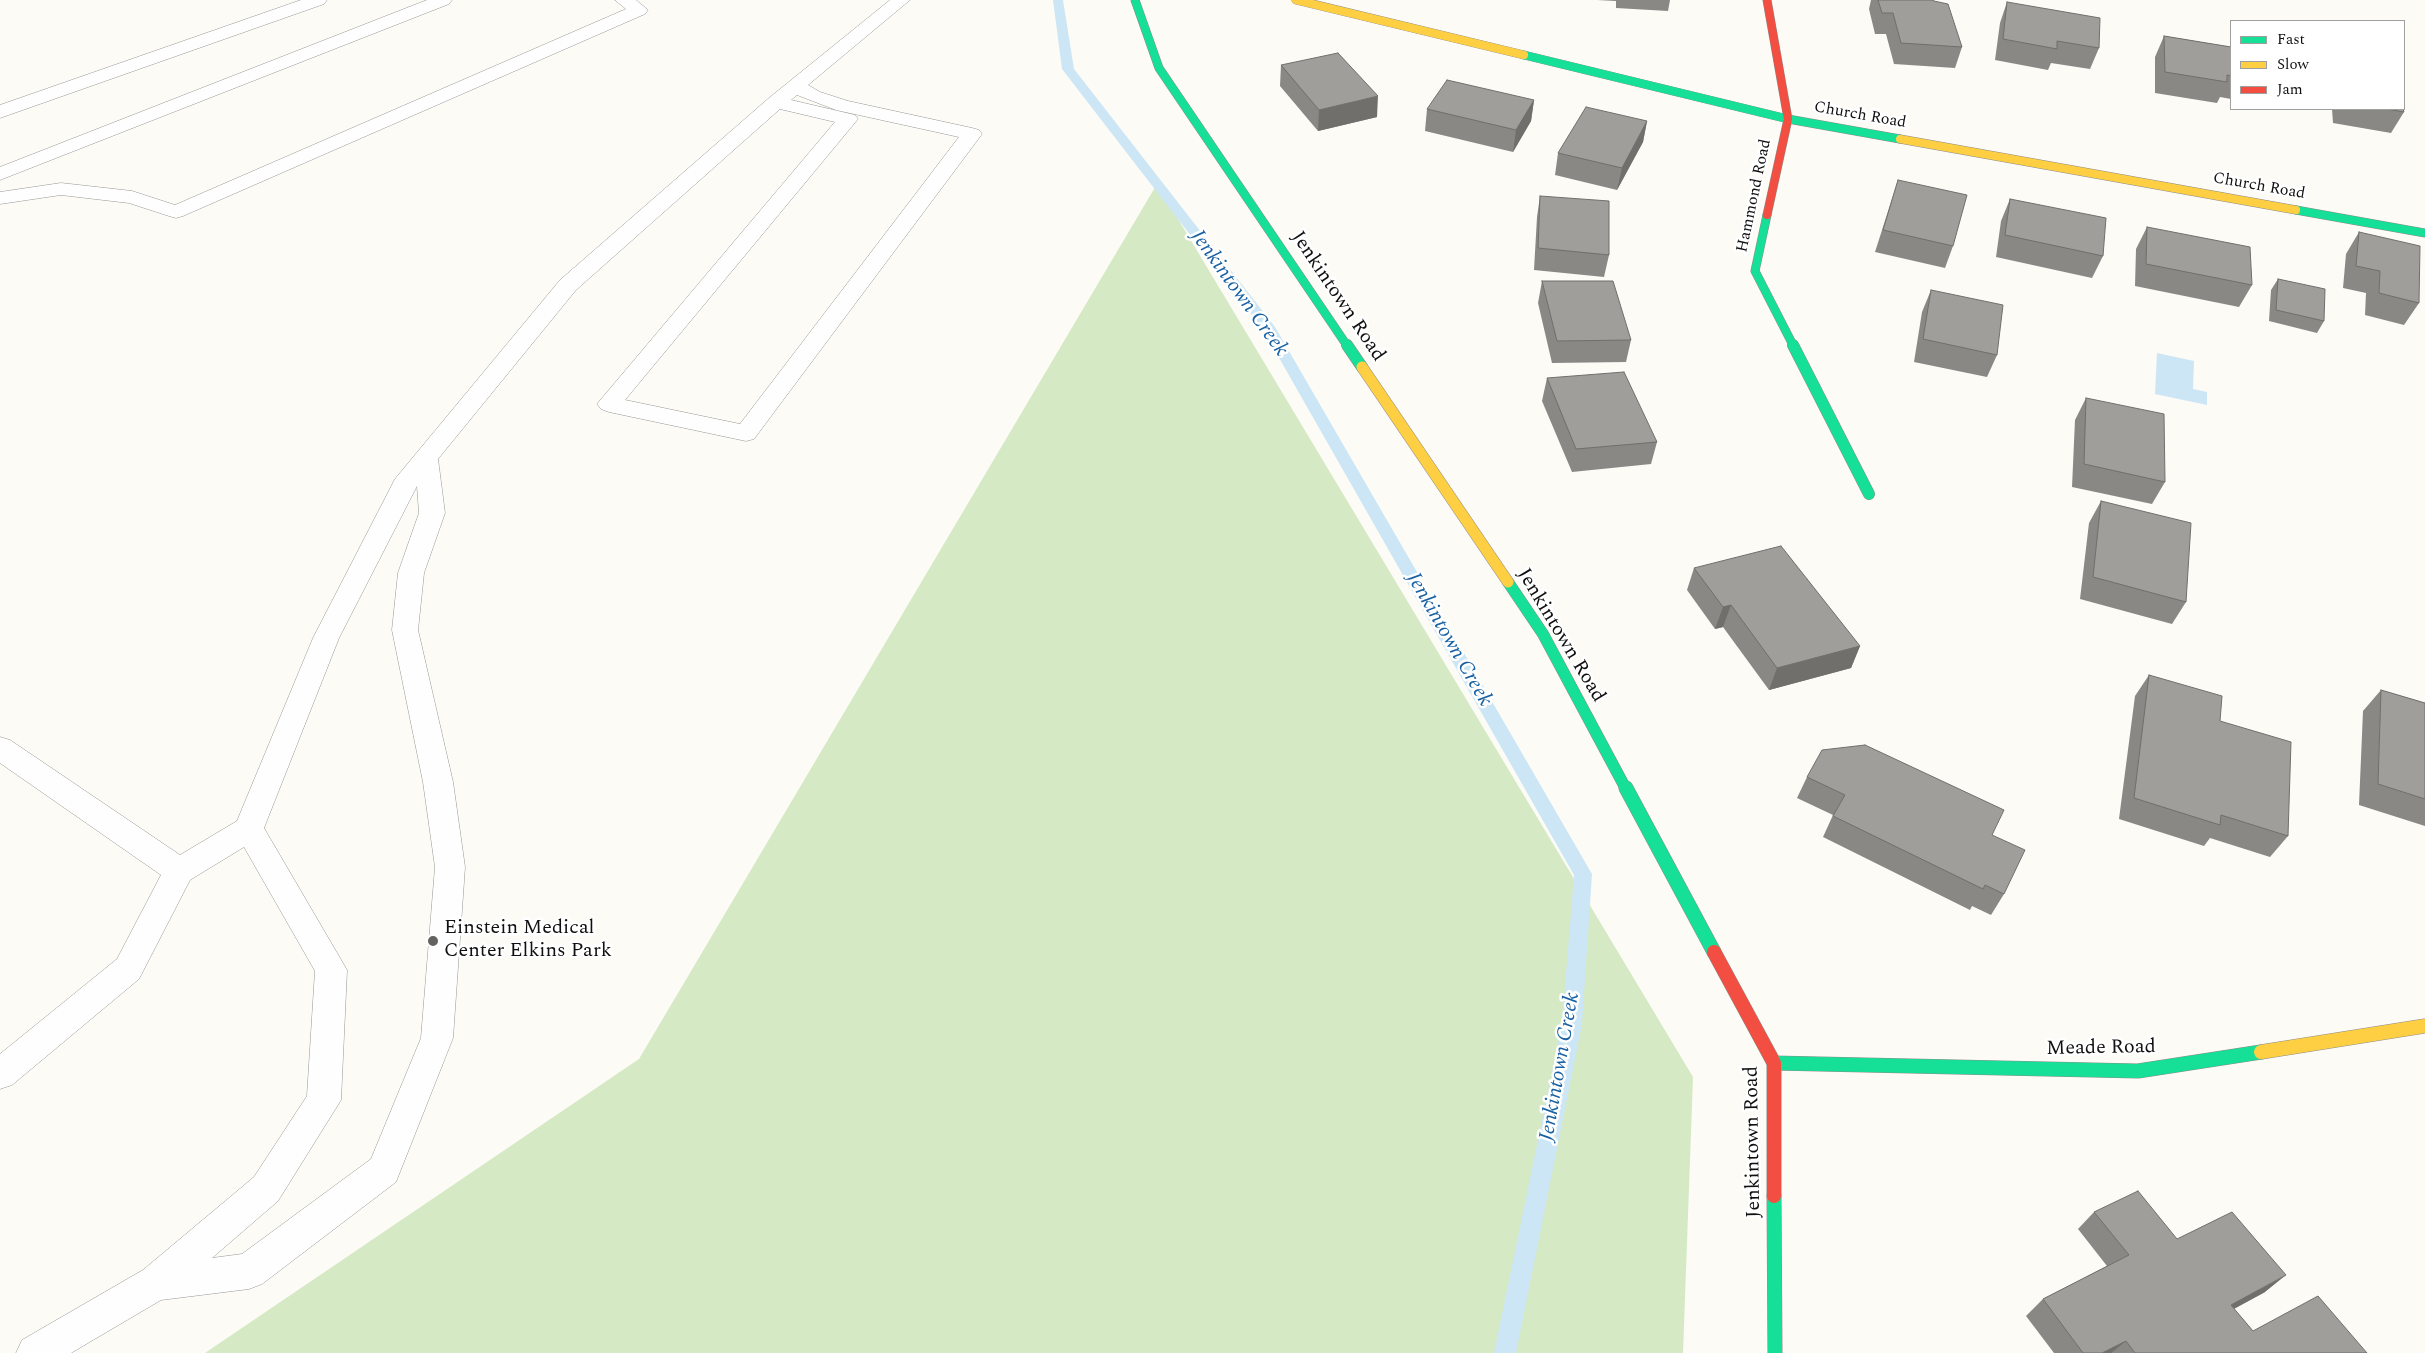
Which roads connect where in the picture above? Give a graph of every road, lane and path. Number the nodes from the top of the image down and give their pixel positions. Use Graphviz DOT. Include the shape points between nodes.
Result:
graph roads {
  1 [pos="318,0"];
  2 [pos="443,0"];
  3 [pos="624,0"];
  4 [pos="901,0"];
  5 [pos="1135,0"];
  6 [pos="1296,0"];
  7 [pos="1766,0"];
  8 [pos="786,95"];
  9 [pos="0,112"];
  10 [pos="1788,119"];
  11 [pos="0,174"];
  12 [pos="0,198"];
  13 [pos="2425,233"];
  14 [pos="426,459"];
  15 [pos="1868,494"];
  16 [pos="0,748"];
  17 [pos="250,828"];
  18 [pos="179,871"];
  19 [pos="2425,1026"];
  20 [pos="1774,1063"];
  21 [pos="0,1074"];
  22 [pos="156,1283"];
  23 [pos="35,1353"];
  24 [pos="1775,1353"];
  1 -- 9 [label="lane"];
  2 -- 11 [label="lane"];
  3 -- 12 [label="lane" via="638,10 176,212 132,197 61,189"];
  4 -- 8 [label="lane"];
  5 -- 20 [label="street, Jenkintown Road" via="1159,68 1542,634"];
  6 -- 10 [label="street, Church Road"];
  7 -- 10 [label="street, Hammond Road"];
  8 -- 8 [label="lane" via="848,120 609,404 746,433 972,134 843,106 813,96"];
  8 -- 14 [label="lane" via="568,285"];
  10 -- 13 [label="street, Church Road"];
  10 -- 15 [label="street, Hammond Road" via="1755,271"];
  14 -- 17 [label="lane" via="404,485 326,638"];
  14 -- 22 [label="lane" via="432,513 411,573 405,630 438,782 450,867 437,1038 384,1170 249,1271"];
  16 -- 18 [label="lane"];
  17 -- 18 [label="lane"];
  17 -- 22 [label="lane" via="331,970 324,1100 266,1189"];
  18 -- 21 [label="lane" via="128,969"];
  19 -- 20 [label="street, Meade Road" via="2138,1071"];
  20 -- 24 [label="street, Jenkintown Road"];
  22 -- 23 [label="lane"];
}
